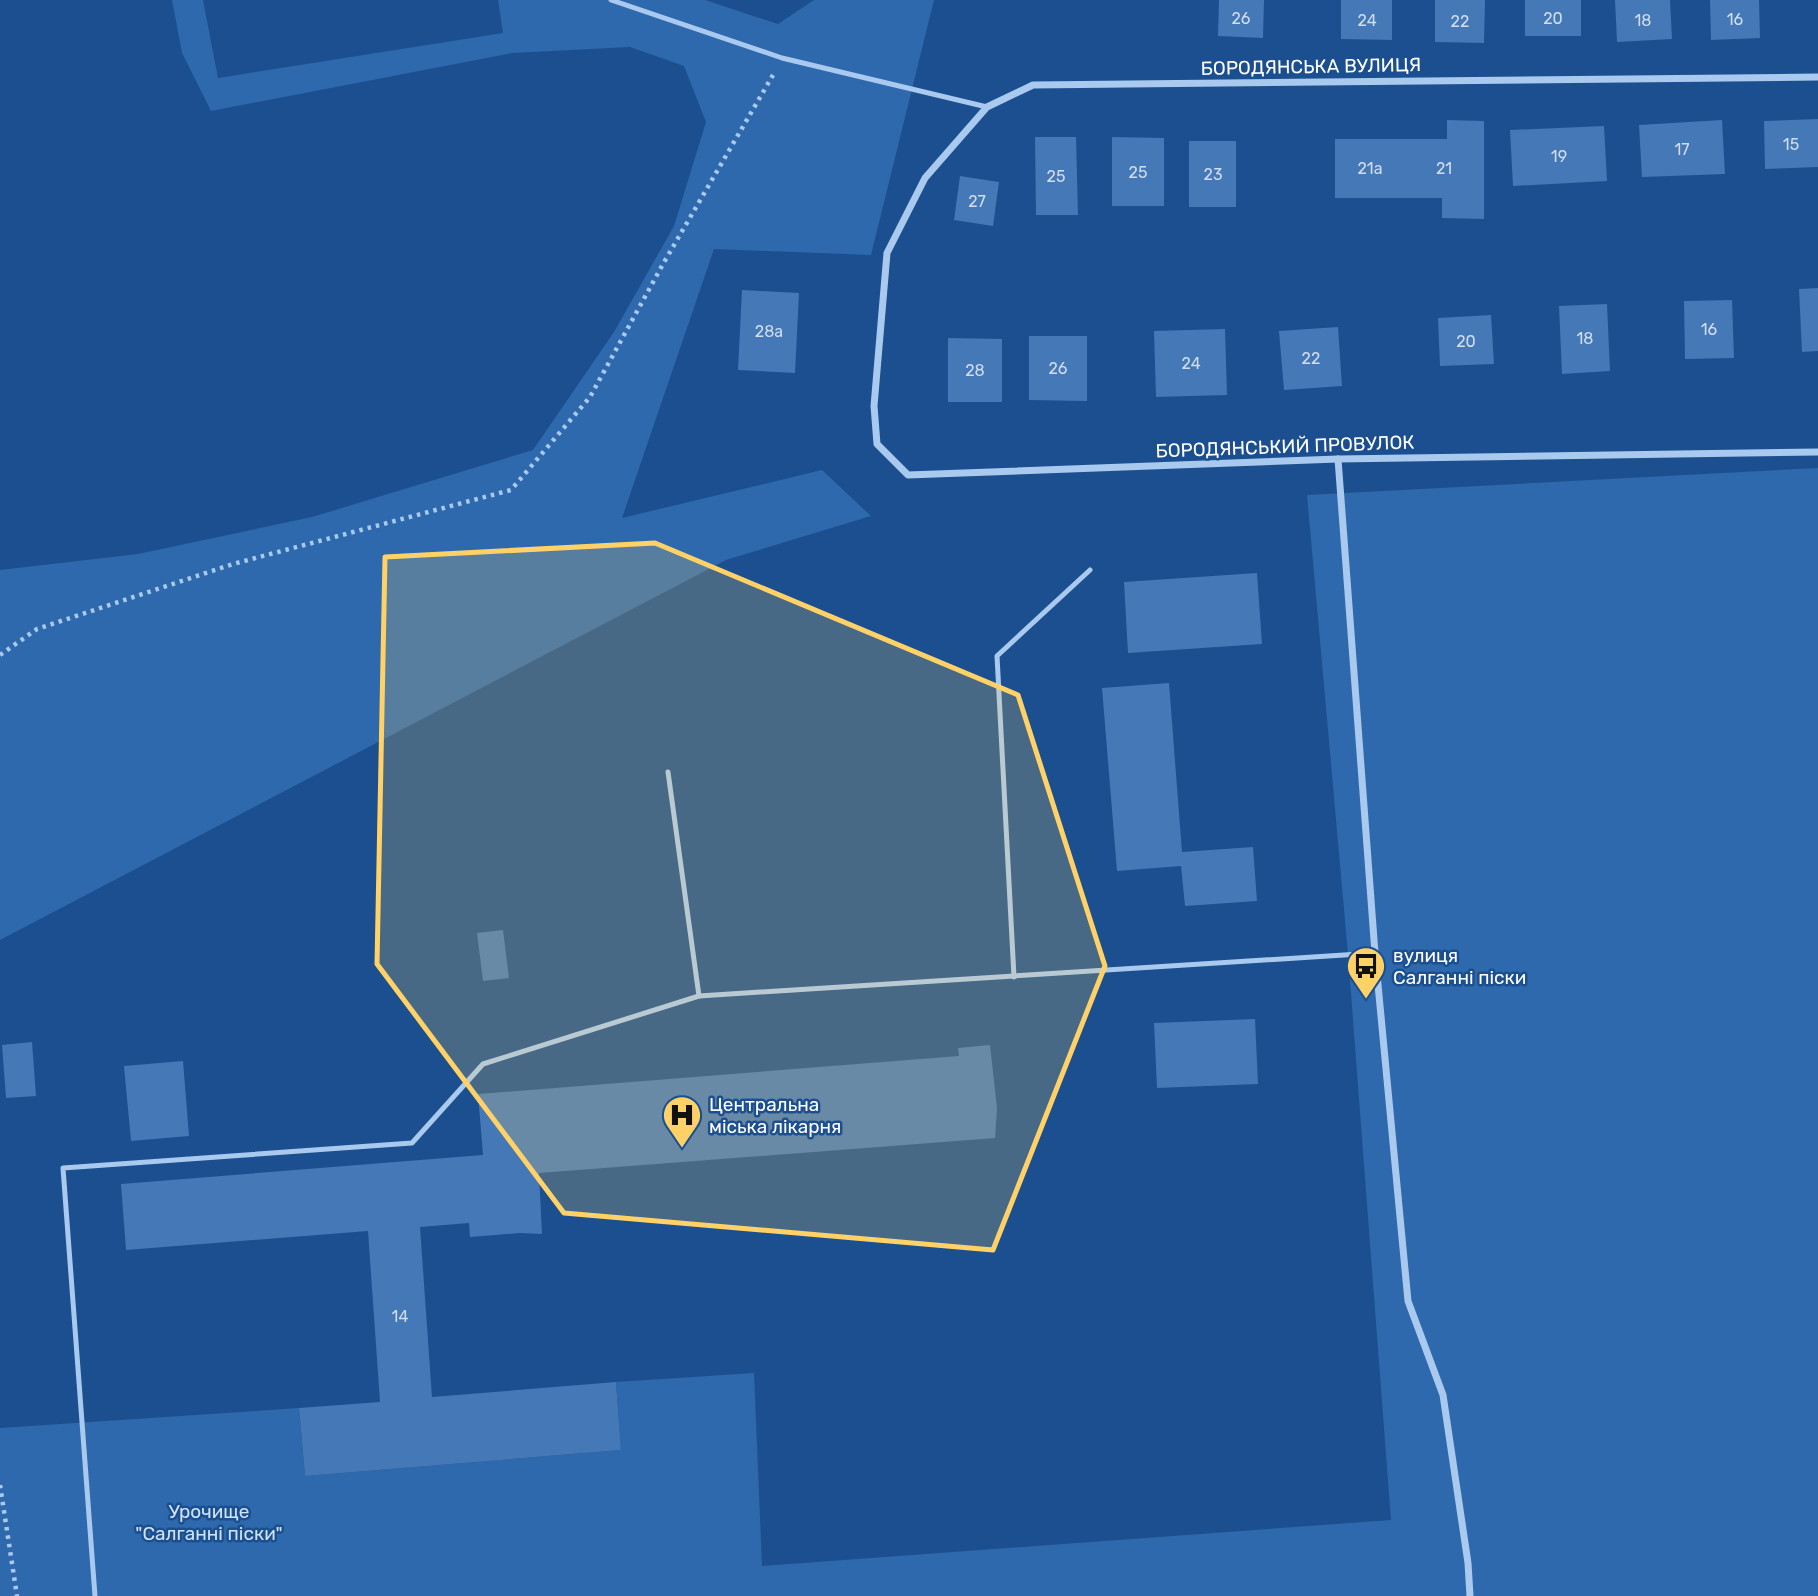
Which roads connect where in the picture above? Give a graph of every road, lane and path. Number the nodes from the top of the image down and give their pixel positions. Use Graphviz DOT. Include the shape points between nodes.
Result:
graph roads {
  1 [pos="611,0"];
  2 [pos="782,58"];
  3 [pos="1818,76"];
  4 [pos="986,107"];
  5 [pos="887,253"];
  6 [pos="1818,452"];
  7 [pos="1338,459"];
  8 [pos="1090,570"];
  9 [pos="0,654"];
  10 [pos="668,772"];
  11 [pos="1375,953"];
  12 [pos="1014,977"];
  13 [pos="699,996"];
  14 [pos="0,1485"];
  15 [pos="16,1596"];
  16 [pos="94,1596"];
  17 [pos="1470,1596"];
  1 -- 2 [label="lane"];
  2 -- 4 [label="lane"];
  2 -- 9 [label="path" via="590,397 511,490 233,564 37,629"];
  3 -- 4 [label="street, БОРОДЯНСЬКА ВУЛИЦЯ" via="1033,85"];
  4 -- 5 [label="street, БОРОДЯНСЬКА ВУЛИЦЯ" via="926,178"];
  5 -- 7 [label="street, БОРОДЯНСЬКИЙ ПРОВУЛОК" via="874,406 877,444 908,475"];
  6 -- 7 [label="street, БОРОДЯНСЬКИЙ ПРОВУЛОК"];
  7 -- 11 [label="street"];
  8 -- 12 [label="lane" via="997,656"];
  10 -- 13 [label="lane"];
  11 -- 12 [label="lane"];
  11 -- 17 [label="street" via="1408,1301 1443,1395"];
  12 -- 13 [label="lane"];
  13 -- 16 [label="lane" via="483,1064 412,1143 63,1168"];
  14 -- 15 [label="path"];
}
